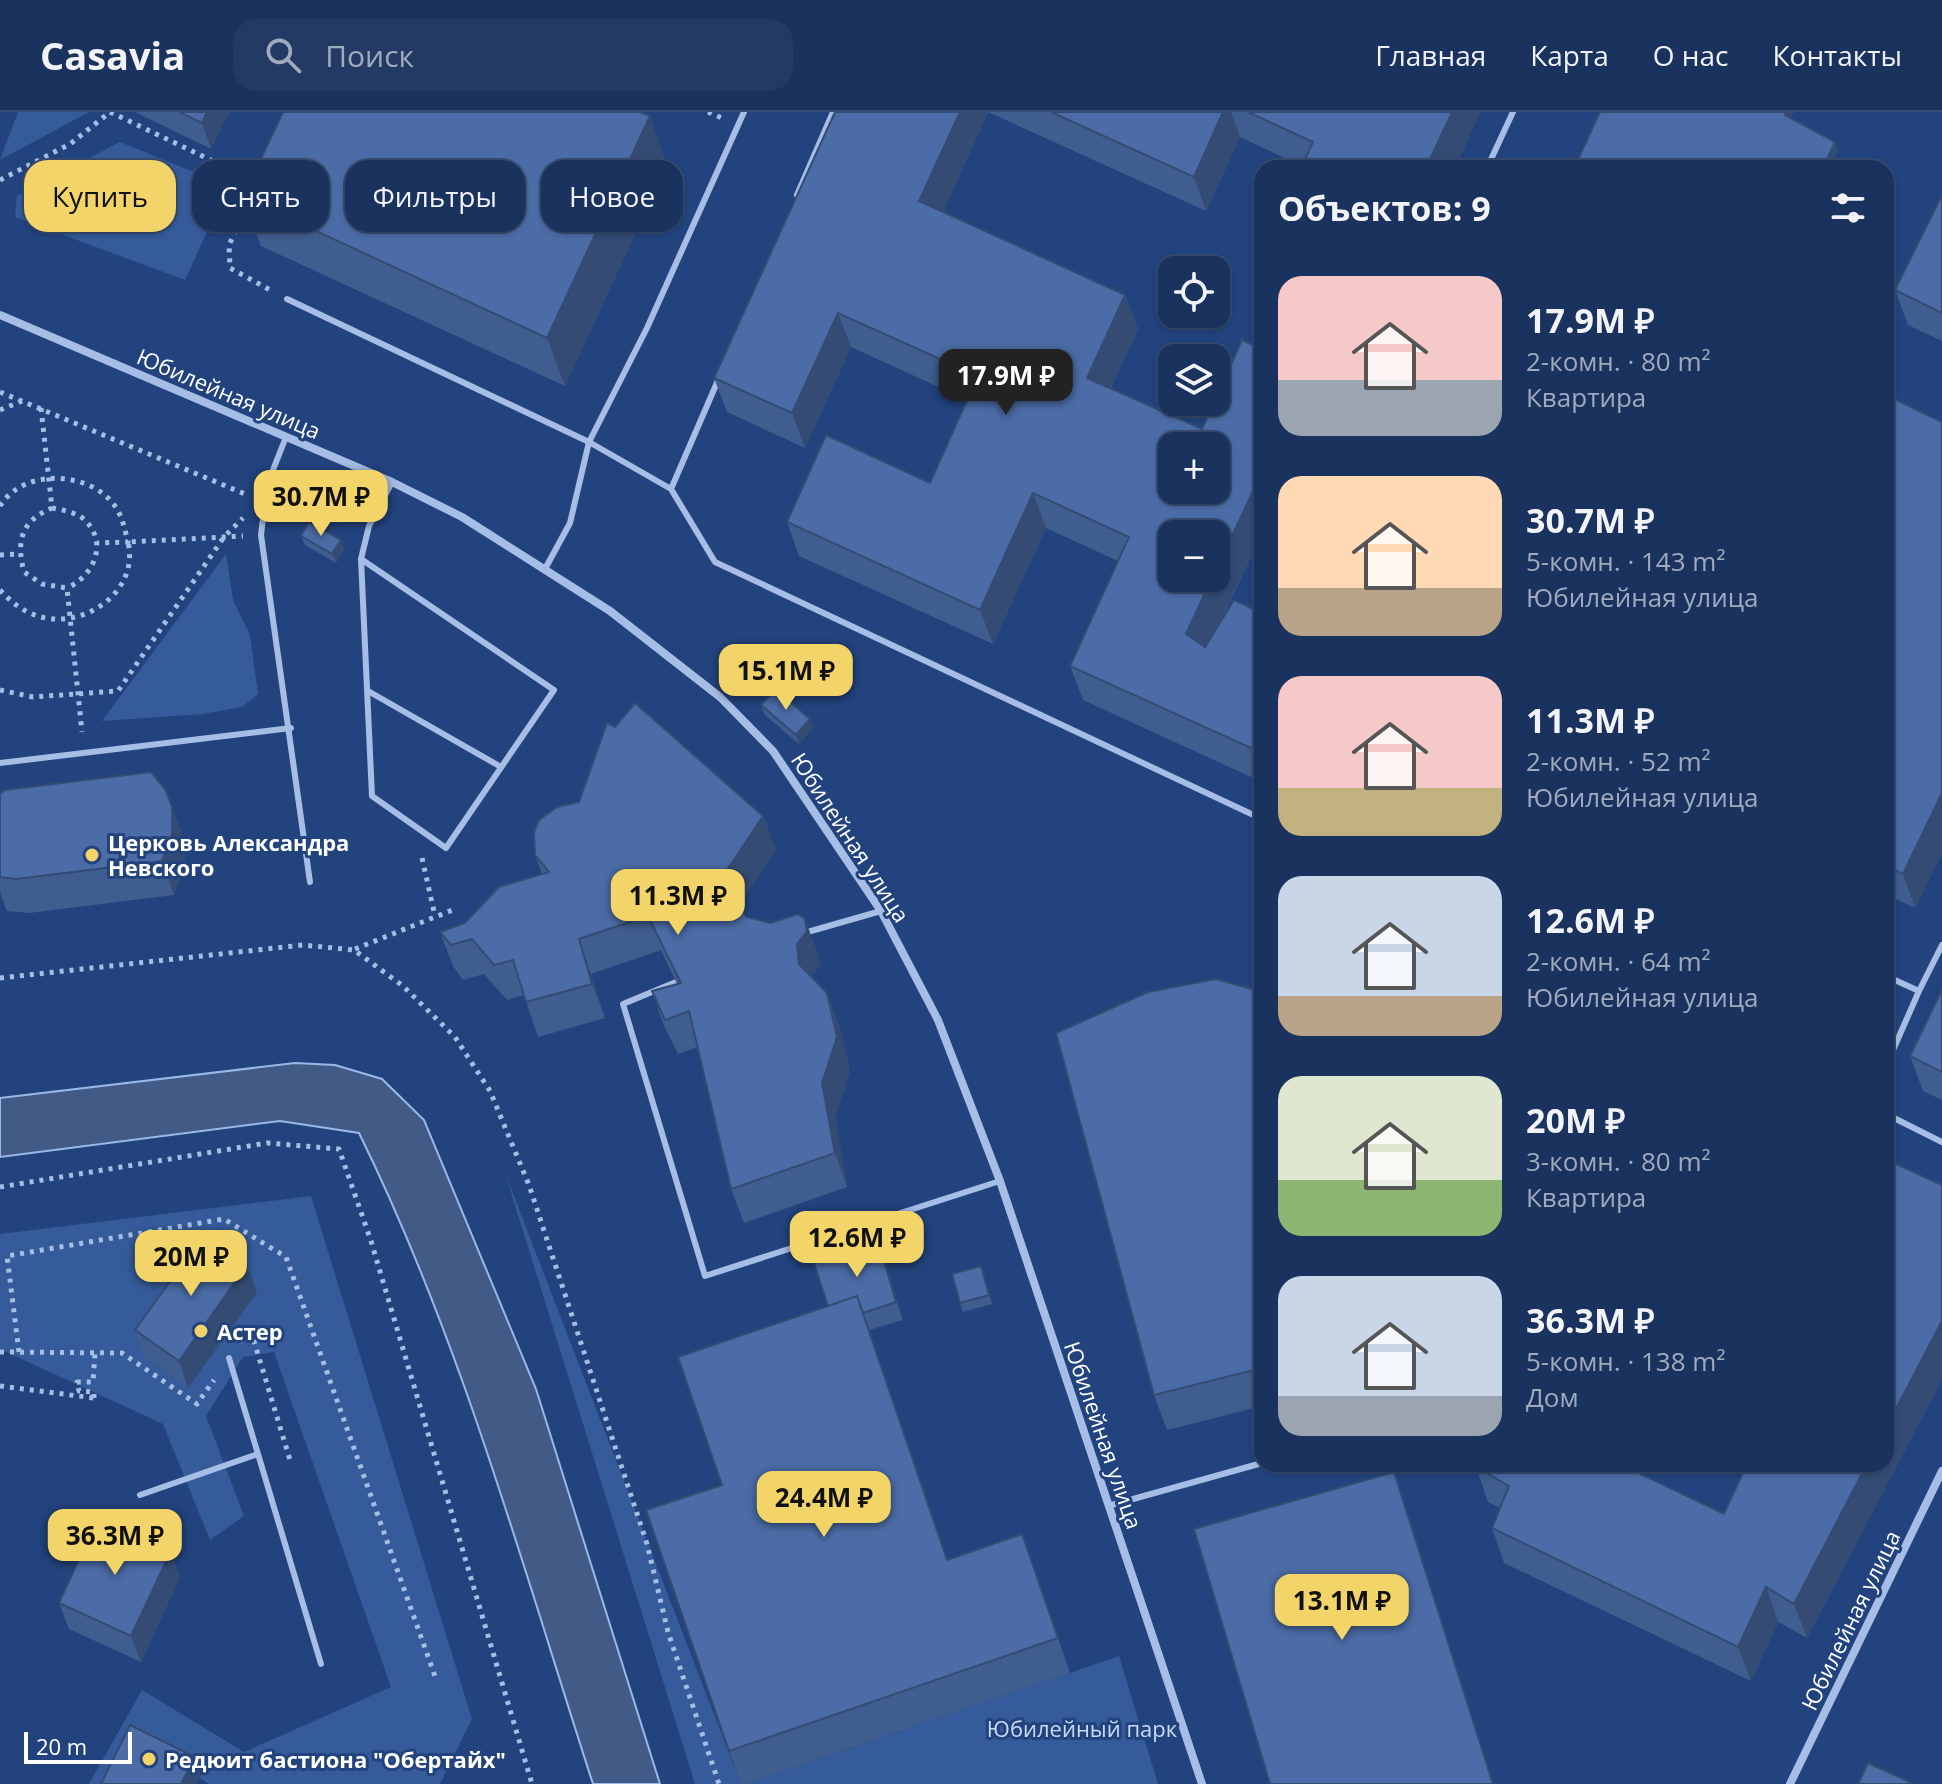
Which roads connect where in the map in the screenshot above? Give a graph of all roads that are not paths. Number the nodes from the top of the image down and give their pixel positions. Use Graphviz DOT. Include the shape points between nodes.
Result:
graph roads {
  1 [pos="744,112"];
  2 [pos="833,112"];
  3 [pos="1513,112"];
  4 [pos="1491,160"];
  5 [pos="794,202"];
  6 [pos="287,299"];
  7 [pos="0,315"];
  8 [pos="720,374"];
  9 [pos="286,437"];
  10 [pos="589,442"];
  11 [pos="392,482"];
  12 [pos="671,489"];
  13 [pos="361,559"];
  14 [pos="545,569"];
  15 [pos="368,691"];
  16 [pos="291,728"];
  17 [pos="0,763"];
  18 [pos="501,767"];
  19 [pos="1254,815"];
  20 [pos="310,882"];
  21 [pos="881,911"];
  22 [pos="797,935"];
  23 [pos="1942,945"];
  24 [pos="1894,980"];
  25 [pos="676,982"];
  26 [pos="1919,991"];
  27 [pos="1894,1048"];
  28 [pos="1894,1118"];
  29 [pos="1942,1142"];
  30 [pos="1000,1181"];
  31 [pos="229,1358"];
  32 [pos="258,1454"];
  33 [pos="1254,1465"];
  34 [pos="1942,1471"];
  35 [pos="140,1495"];
  36 [pos="1108,1506"];
  37 [pos="321,1664"];
  38 [pos="1202,1784"];
  39 [pos="1790,1784"];
  1 -- 10 [label="lane" via="647,328"];
  2 -- 5 [label="lane"];
  3 -- 4 [label="lane"];
  6 -- 10 [label="lane"];
  7 -- 9 [label="street, Юбилейная улица"];
  8 -- 12 [label="lane"];
  9 -- 11 [label="street, Юбилейная улица"];
  9 -- 16 [label="lane" via="267,485 261,535"];
  10 -- 12 [label="lane"];
  10 -- 14 [label="lane" via="570,523"];
  11 -- 13 [label="lane" via="369,526"];
  11 -- 14 [label="street, Юбилейная улица" via="462,517"];
  12 -- 19 [label="lane" via="715,562"];
  13 -- 15 [label="lane"];
  13 -- 18 [label="lane" via="554,690"];
  14 -- 21 [label="street, Юбилейная улица" via="610,611 720,697 773,751"];
  15 -- 18 [label="lane"];
  15 -- 18 [label="lane" via="372,796 446,848"];
  16 -- 17 [label="lane"];
  16 -- 20 [label="lane"];
  21 -- 22 [label="lane"];
  21 -- 30 [label="street, Юбилейная улица" via="938,1020"];
  23 -- 26 [label="lane"];
  24 -- 26 [label="lane"];
  25 -- 30 [label="lane" via="623,1004 705,1276"];
  26 -- 27 [label="lane"];
  28 -- 29 [label="lane"];
  30 -- 36 [label="street, Юбилейная улица"];
  31 -- 32 [label="lane"];
  32 -- 35 [label="lane"];
  32 -- 37 [label="lane"];
  33 -- 36 [label="lane"];
  34 -- 39 [label="street, Юбилейная улица"];
  36 -- 38 [label="street, Юбилейная улица"];
}
